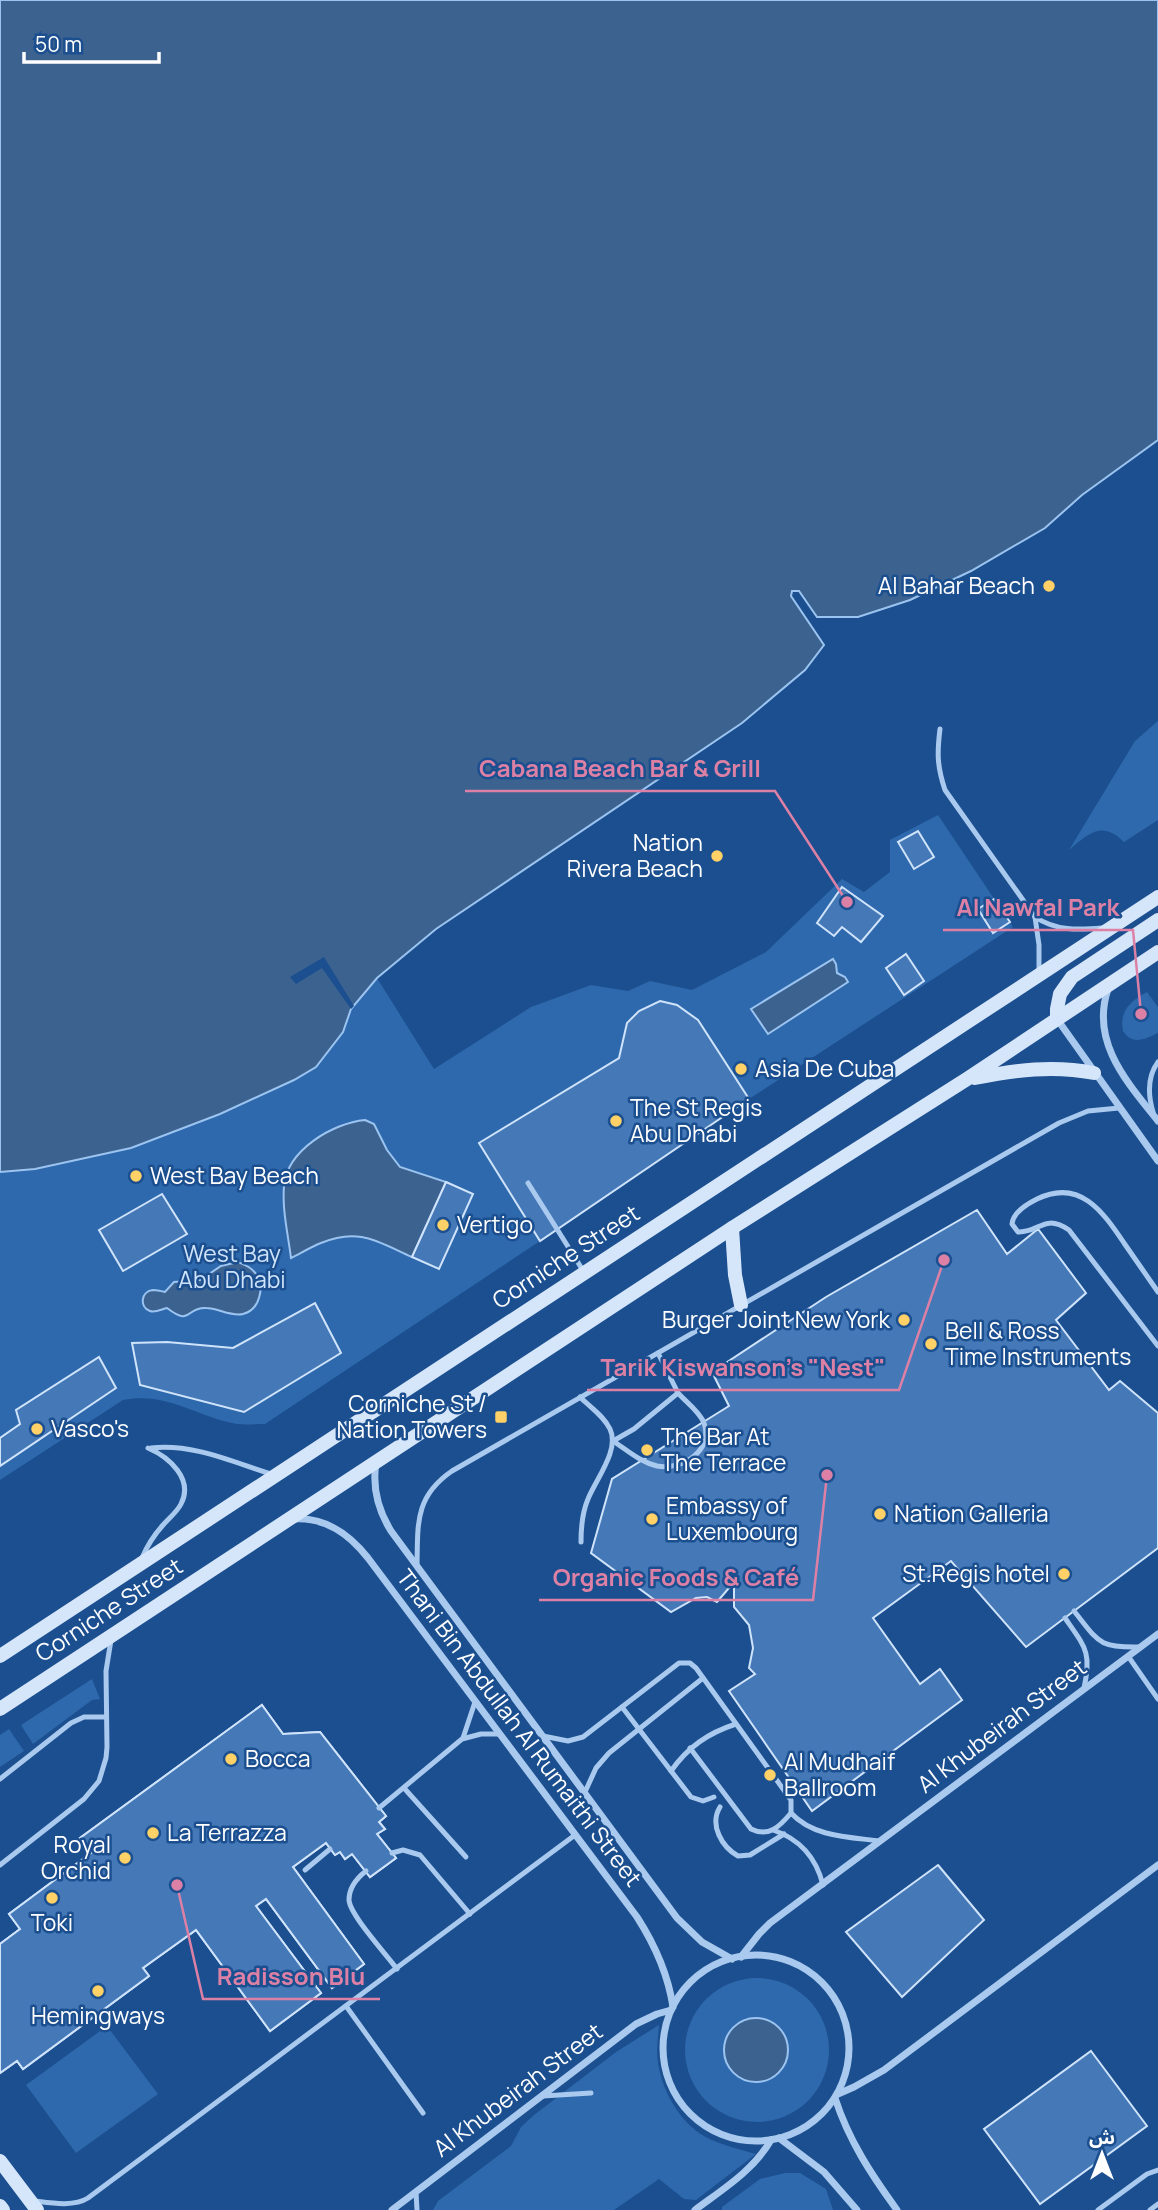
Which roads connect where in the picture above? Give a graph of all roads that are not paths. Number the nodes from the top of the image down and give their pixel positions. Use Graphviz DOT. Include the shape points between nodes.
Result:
graph roads {
  1 [pos="940,729"];
  2 [pos="1158,897"];
  3 [pos="1035,917"];
  4 [pos="1158,920"];
  5 [pos="1112,927"];
  6 [pos="1158,952"];
  7 [pos="1038,975"];
  8 [pos="1109,984"];
  9 [pos="1057,1019"];
  10 [pos="1158,1062"];
  11 [pos="1094,1073"];
  12 [pos="967,1079"];
  13 [pos="1119,1108"];
  14 [pos="1156,1118"];
  15 [pos="1158,1161"];
  16 [pos="528,1183"];
  17 [pos="732,1228"];
  18 [pos="584,1272"];
  19 [pos="1158,1292"];
  20 [pos="741,1305"];
  21 [pos="1158,1346"];
  22 [pos="658,1353"];
  23 [pos="678,1394"];
  24 [pos="580,1397"];
  25 [pos="613,1441"];
  26 [pos="376,1462"];
  27 [pos="274,1475"];
  28 [pos="290,1519"];
  29 [pos="581,1542"];
  30 [pos="140,1563"];
  31 [pos="417,1566"];
  32 [pos="1074,1611"];
  33 [pos="1065,1618"];
  34 [pos="1158,1634"];
  35 [pos="112,1635"];
  36 [pos="1140,1647"];
  37 [pos="0,1656"];
  38 [pos="1128,1656"];
  39 [pos="704,1678"];
  40 [pos="1084,1688"];
  41 [pos="1158,1699"];
  42 [pos="475,1702"];
  43 [pos="622,1707"];
  44 [pos="0,1709"];
  45 [pos="106,1717"];
  46 [pos="736,1724"];
  47 [pos="639,1730"];
  48 [pos="499,1734"];
  49 [pos="543,1736"];
  50 [pos="462,1739"];
  51 [pos="690,1748"];
  52 [pos="671,1771"];
  53 [pos="0,1779"];
  54 [pos="404,1788"];
  55 [pos="585,1792"];
  56 [pos="714,1797"];
  57 [pos="720,1807"];
  58 [pos="379,1808"];
  59 [pos="791,1813"];
  60 [pos="773,1830"];
  61 [pos="785,1834"];
  62 [pos="575,1835"];
  63 [pos="880,1841"];
  64 [pos="330,1849"];
  65 [pos="392,1853"];
  66 [pos="466,1857"];
  67 [pos="0,1866"];
  68 [pos="1158,1866"];
  69 [pos="305,1870"];
  70 [pos="366,1871"];
  71 [pos="822,1885"];
  72 [pos="470,1914"];
  73 [pos="741,1957"];
  74 [pos="732,1959"];
  75 [pos="397,1969"];
  76 [pos="346,2006"];
  77 [pos="672,2009"];
  78 [pos="592,2093"];
  79 [pos="543,2096"];
  80 [pos="836,2096"];
  81 [pos="423,2113"];
  82 [pos="775,2139"];
  83 [pos="0,2161"];
  84 [pos="1158,2170"];
  85 [pos="416,2192"];
  86 [pos="850,2200"];
  87 [pos="82,2202"];
  88 [pos="1158,2204"];
  89 [pos="33,2205"];
  90 [pos="702,2207"];
  91 [pos="80,2210"];
  92 [pos="392,2210"];
  93 [pos="417,2210"];
  94 [pos="695,2210"];
  95 [pos="851,2210"];
  96 [pos="858,2210"];
  97 [pos="897,2210"];
  98 [pos="1098,2210"];
  99 [pos="1150,2210"];
  1 -- 3 [label="lane" via="936,754 945,790"];
  2 -- 5 [label="main road, Corniche Street"];
  3 -- 5 [label="lane" via="1069,930"];
  3 -- 7 [label="lane" via="1040,945"];
  4 -- 9 [label="main road" via="1072,977 1060,994"];
  5 -- 7 [label="main road, Corniche Street"];
  6 -- 8 [label="main road, Corniche Street"];
  7 -- 18 [label="main road, Corniche Street"];
  8 -- 9 [label="main road, Corniche Street"];
  8 -- 14 [label="street" via="1103,1006 1105,1041 1119,1071"];
  9 -- 11 [label="street"];
  9 -- 12 [label="main road, Corniche Street"];
  10 -- 14 [label="lane" via="1149,1086"];
  11 -- 12 [label="main road" via="1047,1067"];
  11 -- 13 [label="street"];
  12 -- 17 [label="main road, Corniche Street"];
  13 -- 15 [label="street"];
  13 -- 20 [label="lane" via="1088,1111 1059,1123"];
  16 -- 18 [label="lane"];
  17 -- 20 [label="main road"];
  17 -- 26 [label="main road, Corniche Street"];
  18 -- 27 [label="main road, Corniche Street"];
  19 -- 21 [label="lane" via="1090,1201 1069,1194 1048,1195 1022,1208 1012,1219 1018,1232 1049,1222 1069,1230"];
  20 -- 22 [label="lane"];
  22 -- 23 [label="lane"];
  22 -- 24 [label="lane"];
  23 -- 25 [label="lane"];
  23 -- 25 [label="lane" via="705,1427 704,1446 695,1456 657,1466"];
  24 -- 25 [label="lane" via="604,1419"];
  24 -- 31 [label="lane" via="434,1484 419,1517"];
  25 -- 29 [label="lane" via="585,1506"];
  26 -- 28 [label="main road, Corniche Street"];
  26 -- 31 [label="street, Thani Bin Abdullah Al Rumaithi Street" via="379,1508"];
  27 -- 30 [label="main road, Corniche Street"];
  27 -- 30 [label="lane" via="197,1451 148,1448 174,1465 184,1490 182,1503 158,1531"];
  28 -- 35 [label="main road, Corniche Street"];
  28 -- 42 [label="street, Thani Bin Abdullah Al Rumaithi Street" via="321,1521 356,1543"];
  30 -- 37 [label="main road, Corniche Street"];
  31 -- 49 [label="street, Thani Bin Abdullah Al Rumaithi Street"];
  32 -- 36 [label="lane" via="1105,1645"];
  33 -- 40 [label="lane" via="1087,1651"];
  34 -- 36 [label="street, Al Khubeirah Street"];
  35 -- 44 [label="main road, Corniche Street"];
  35 -- 45 [label="lane"];
  36 -- 38 [label="street, Al Khubeirah Street"];
  38 -- 40 [label="street, Al Khubeirah Street"];
  38 -- 41 [label="lane"];
  39 -- 43 [label="lane" via="693,1664 679,1663"];
  39 -- 46 [label="lane"];
  39 -- 47 [label="lane"];
  40 -- 63 [label="street, Al Khubeirah Street"];
  42 -- 48 [label="street, Thani Bin Abdullah Al Rumaithi Street"];
  42 -- 50 [label="lane"];
  43 -- 47 [label="lane"];
  43 -- 49 [label="lane" via="575,1740"];
  45 -- 53 [label="lane" via="84,1717 71,1723"];
  45 -- 67 [label="lane" via="106,1758 92,1790"];
  46 -- 51 [label="lane"];
  46 -- 59 [label="lane" via="791,1800"];
  47 -- 52 [label="lane"];
  47 -- 55 [label="lane" via="601,1760"];
  48 -- 50 [label="lane"];
  48 -- 62 [label="street, Thani Bin Abdullah Al Rumaithi Street"];
  49 -- 55 [label="street, Thani Bin Abdullah Al Rumaithi Street"];
  50 -- 54 [label="lane"];
  51 -- 52 [label="lane"];
  51 -- 60 [label="lane" via="747,1825 762,1833"];
  52 -- 56 [label="lane" via="691,1797 704,1801"];
  54 -- 58 [label="lane"];
  54 -- 66 [label="lane"];
  55 -- 74 [label="street, Thani Bin Abdullah Al Rumaithi Street" via="677,1918 702,1942"];
  57 -- 61 [label="lane" via="715,1817 717,1829 723,1843 738,1856 750,1855"];
  59 -- 60 [label="lane"];
  59 -- 63 [label="lane" via="818,1831"];
  60 -- 61 [label="lane"];
  61 -- 71 [label="lane" via="810,1854"];
  62 -- 72 [label="lane"];
  62 -- 77 [label="street, Thani Bin Abdullah Al Rumaithi Street" via="648,1934 664,1969"];
  63 -- 71 [label="street, Al Khubeirah Street"];
  64 -- 69 [label="lane"];
  65 -- 72 [label="lane" via="403,1850 420,1855"];
  68 -- 80 [label="street" via="884,2070"];
  70 -- 75 [label="lane" via="352,1886 351,1908"];
  71 -- 73 [label="street, Al Khubeirah Street" via="770,1923"];
  72 -- 75 [label="lane"];
  73 -- 74 [label="street"];
  73 -- 80 [label="street" via="792,1963 808,1971 832,1995 847,2027 849,2044"];
  74 -- 77 [label="street" via="691,1982"];
  75 -- 76 [label="lane"];
  76 -- 81 [label="lane"];
  76 -- 87 [label="lane"];
  77 -- 79 [label="street, Al Khubeirah Street" via="636,2024"];
  77 -- 82 [label="street" via="664,2058 681,2103 721,2134 737,2139"];
  78 -- 79 [label="lane"];
  79 -- 85 [label="street, Al Khubeirah Street"];
  80 -- 82 [label="street" via="811,2123"];
  80 -- 97 [label="street" via="860,2157"];
  82 -- 86 [label="street" via="810,2160"];
  82 -- 90 [label="street" via="746,2172"];
  83 -- 89 [label="main road"];
  84 -- 98 [label="lane"];
  85 -- 92 [label="street, Al Khubeirah Street"];
  85 -- 93 [label="lane"];
  86 -- 95 [label="lane"];
  86 -- 96 [label="street"];
  87 -- 89 [label="lane"];
  87 -- 91 [label="lane"];
  88 -- 99 [label="lane"];
  90 -- 94 [label="street"];
}
